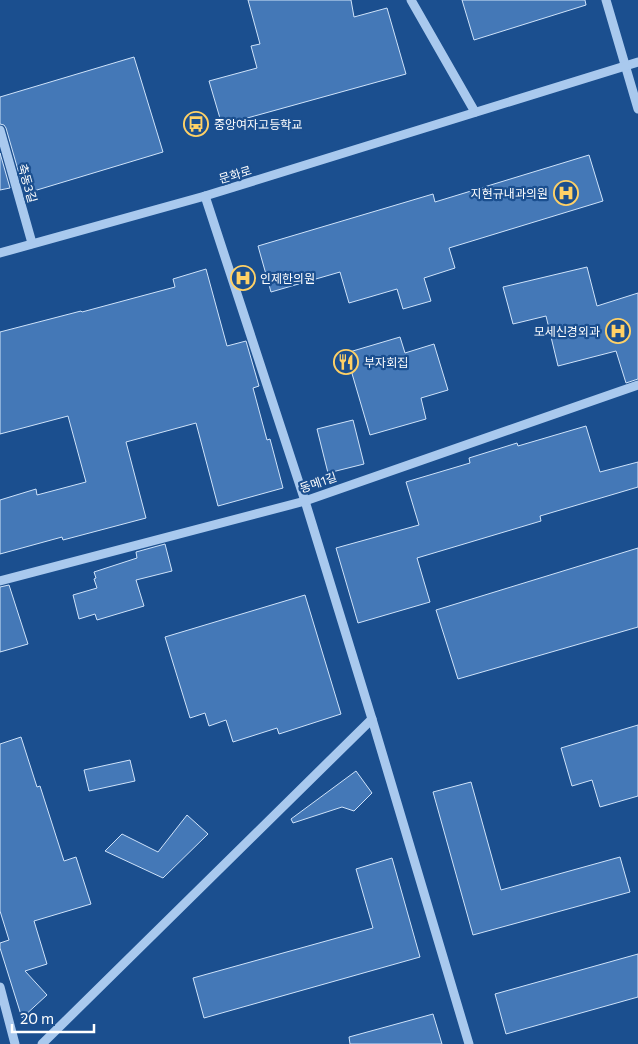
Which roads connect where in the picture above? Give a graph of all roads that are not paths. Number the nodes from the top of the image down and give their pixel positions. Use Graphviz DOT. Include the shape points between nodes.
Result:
graph roads {
  1 [pos="411,0"];
  2 [pos="606,0"];
  3 [pos="638,62"];
  4 [pos="625,66"];
  5 [pos="638,109"];
  6 [pos="475,112"];
  7 [pos="0,130"];
  8 [pos="205,196"];
  9 [pos="32,243"];
  10 [pos="0,253"];
  11 [pos="638,386"];
  12 [pos="305,500"];
  13 [pos="0,581"];
  14 [pos="372,719"];
  15 [pos="0,988"];
  16 [pos="15,1044"];
  17 [pos="42,1044"];
  18 [pos="469,1044"];
  1 -- 6 [label="street"];
  2 -- 4 [label="street"];
  3 -- 4 [label="street, 문화로"];
  4 -- 5 [label="street"];
  4 -- 6 [label="street, 문화로"];
  6 -- 8 [label="street, 문화로"];
  7 -- 9 [label="street, 축동3길"];
  8 -- 9 [label="street, 문화로"];
  8 -- 12 [label="street"];
  9 -- 10 [label="street, 문화로"];
  11 -- 12 [label="street, 동메1길"];
  12 -- 13 [label="street, 동메1길"];
  12 -- 14 [label="street"];
  14 -- 17 [label="street"];
  14 -- 18 [label="street"];
  15 -- 16 [label="street"];
}
